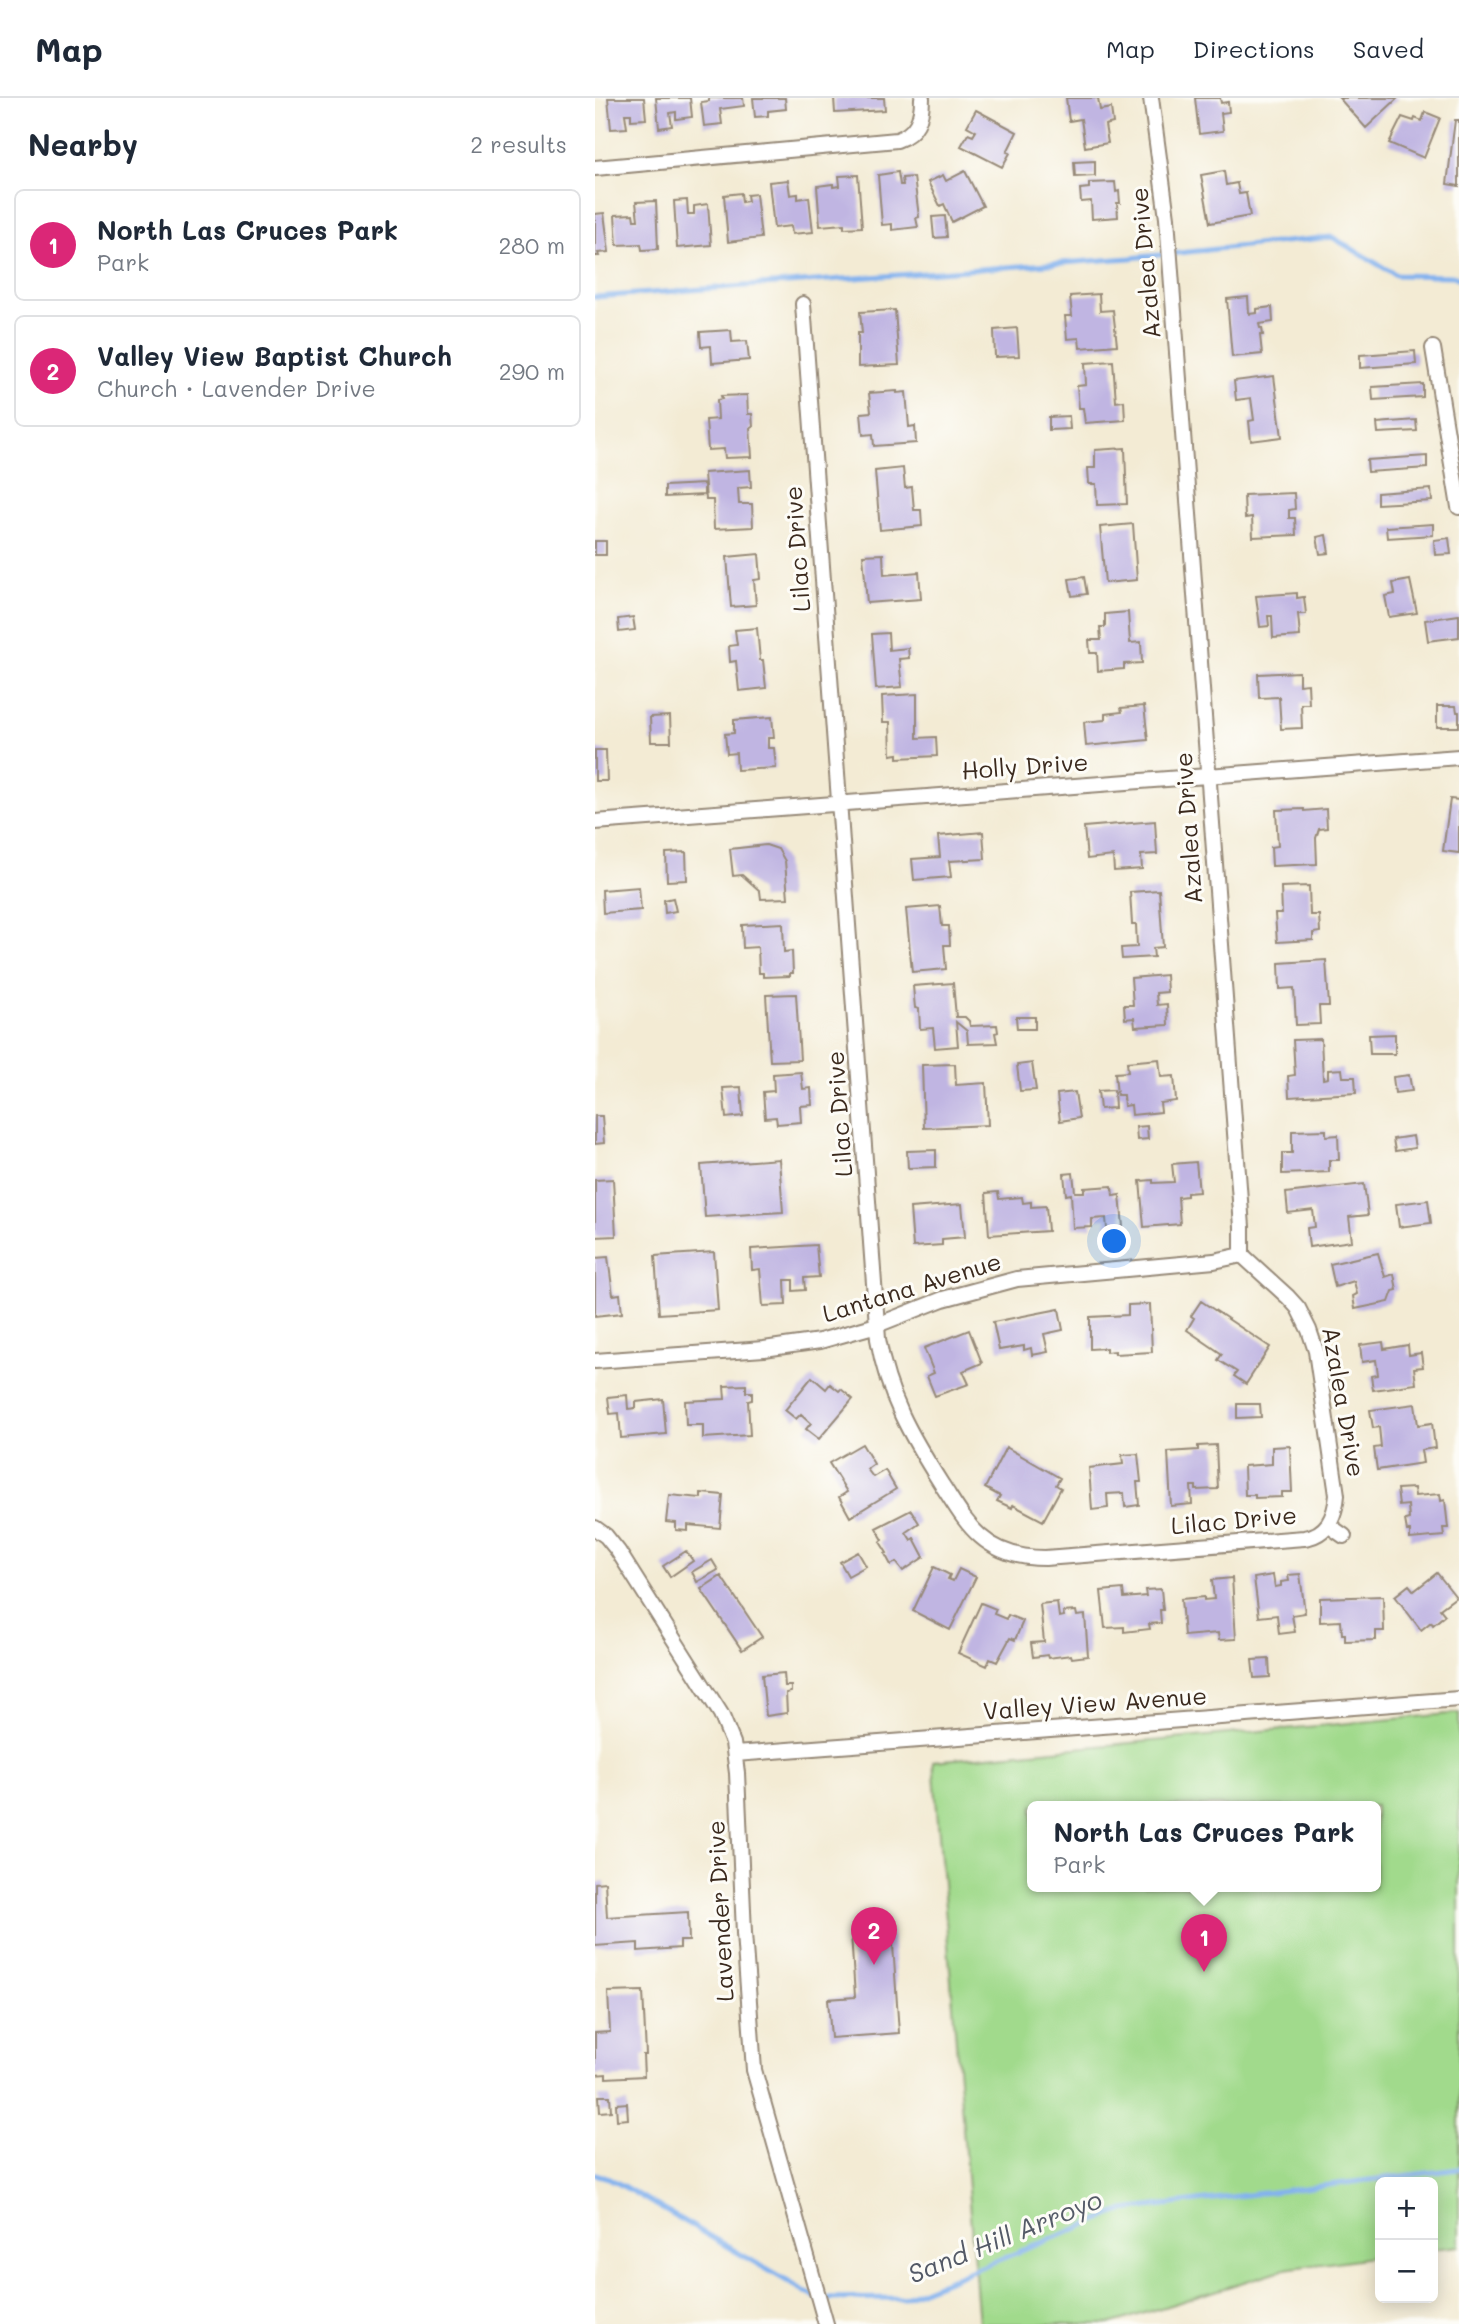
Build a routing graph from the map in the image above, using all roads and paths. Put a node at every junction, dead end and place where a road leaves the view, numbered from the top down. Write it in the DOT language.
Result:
graph roads {
  1 [pos="922,98"];
  2 [pos="1151,98"];
  3 [pos="595,168"];
  4 [pos="803,304"];
  5 [pos="1433,348"];
  6 [pos="1453,432"];
  7 [pos="1459,507"];
  8 [pos="1459,757"];
  9 [pos="1207,776"];
  10 [pos="839,804"];
  11 [pos="595,822"];
  12 [pos="1242,1255"];
  13 [pos="877,1325"];
  14 [pos="595,1361"];
  15 [pos="1328,1525"];
  16 [pos="595,1528"];
  17 [pos="1344,1536"];
  18 [pos="1459,1699"];
  19 [pos="735,1754"];
  20 [pos="826,2324"];
  1 -- 3 [label="street"];
  2 -- 9 [label="street, Azalea Drive"];
  4 -- 10 [label="street, Lilac Drive"];
  5 -- 6 [label="street"];
  6 -- 7 [label="street"];
  8 -- 9 [label="street, Holly Drive"];
  9 -- 10 [label="street, Holly Drive"];
  9 -- 12 [label="street, Azalea Drive"];
  10 -- 11 [label="street, Holly Drive"];
  10 -- 13 [label="street, Lilac Drive"];
  12 -- 13 [label="street, Lantana Avenue"];
  12 -- 15 [label="street, Azalea Drive"];
  13 -- 14 [label="street, Lantana Avenue"];
  13 -- 15 [label="street, Lilac Drive"];
  15 -- 17 [label="street"];
  16 -- 19 [label="street, Lavender Drive"];
  18 -- 19 [label="street, Valley View Avenue"];
  19 -- 20 [label="street, Lavender Drive"];
}
